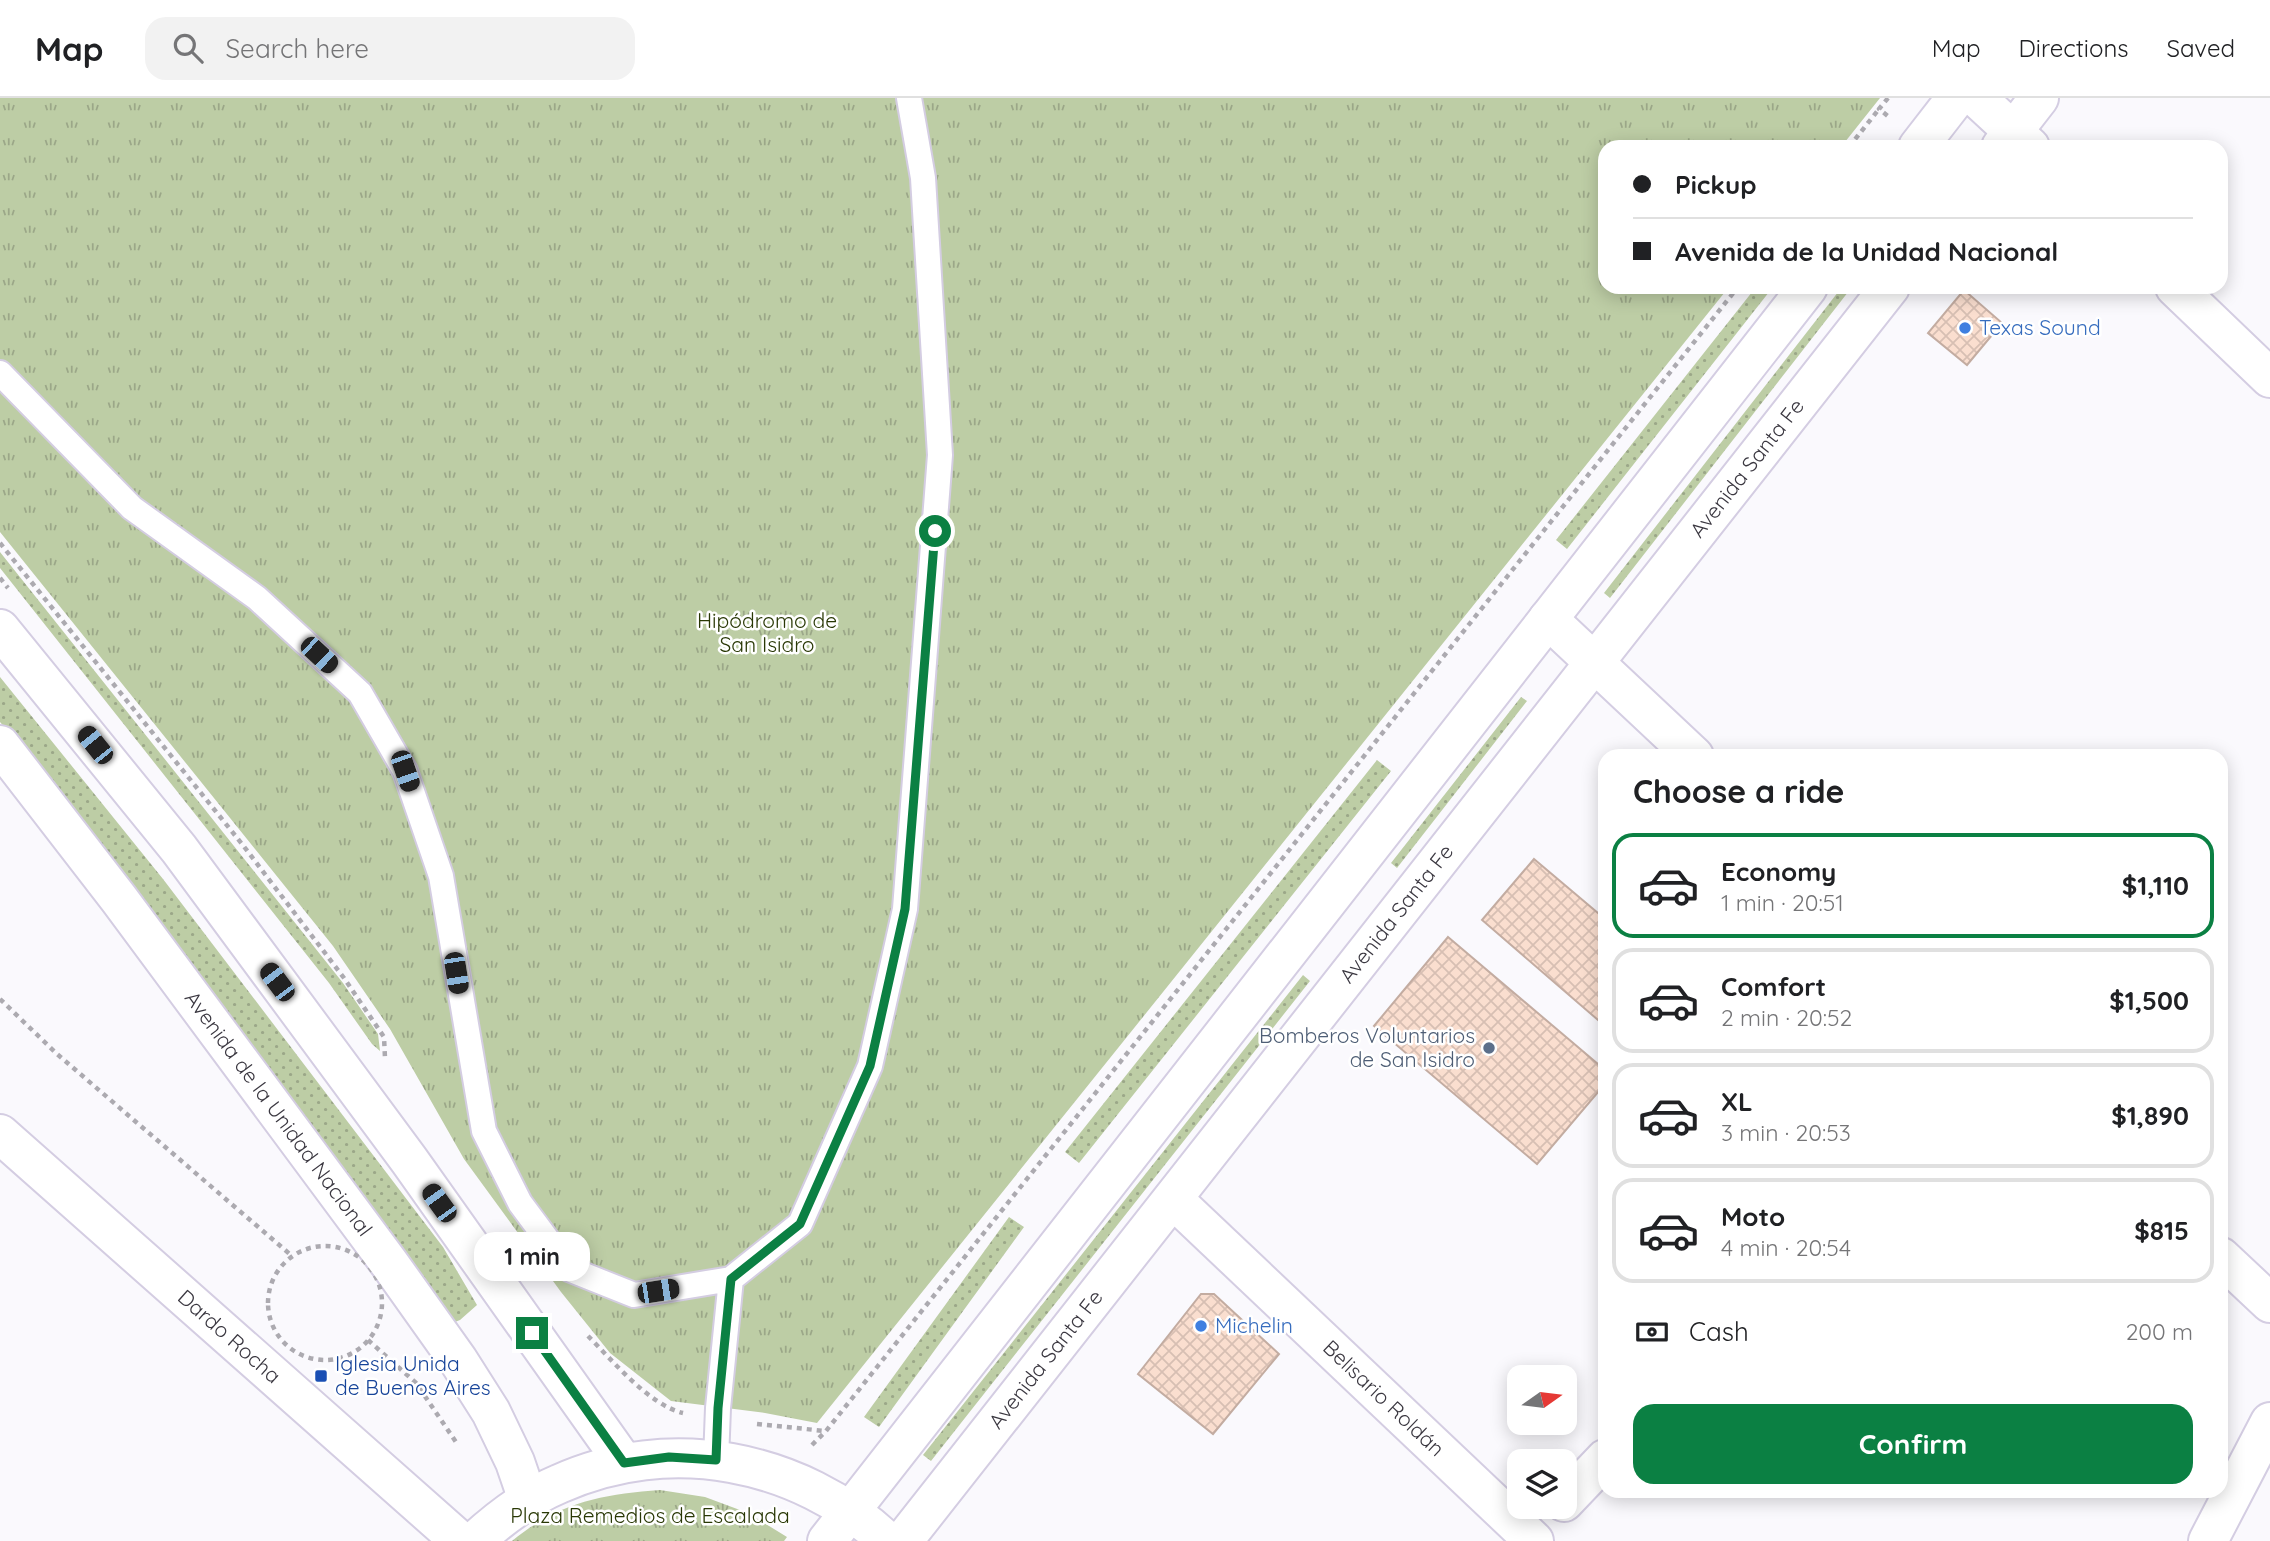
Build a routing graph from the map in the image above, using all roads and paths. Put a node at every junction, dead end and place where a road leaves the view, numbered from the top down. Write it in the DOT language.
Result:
graph roads {
  1 [pos="909,98"];
  2 [pos="1956,98"];
  3 [pos="1977,98"];
  4 [pos="2039,98"];
  5 [pos="1879,109"];
  6 [pos="1855,140"];
  7 [pos="1923,140"];
  8 [pos="2013,140"];
  9 [pos="2016,140"];
  10 [pos="1732,294"];
  11 [pos="1803,294"];
  12 [pos="1885,294"];
  13 [pos="2182,294"];
  14 [pos="0,373"];
  15 [pos="2270,378"];
  16 [pos="0,543"];
  17 [pos="1548,619"];
  18 [pos="0,629"];
  19 [pos="1595,662"];
  20 [pos="0,745"];
  21 [pos="1687,749"];
  22 [pos="1326,904"];
  23 [pos="1374,943"];
  24 [pos="0,999"];
  25 [pos="386,1059"];
  26 [pos="0,1134"];
  27 [pos="1173,1199"];
  28 [pos="292,1256"];
  29 [pos="2228,1264"];
  30 [pos="731,1279"];
  31 [pos="2270,1303"];
  32 [pos="581,1330"];
  33 [pos="368,1340"];
  34 [pos="693,1416"];
  35 [pos="2270,1422"];
  36 [pos="461,1449"];
  37 [pos="716,1460"];
  38 [pos="624,1463"];
  39 [pos="1598,1466"];
  40 [pos="783,1475"];
  41 [pos="1577,1488"];
  42 [pos="528,1500"];
  43 [pos="852,1511"];
  44 [pos="1550,1519"];
  45 [pos="1532,1540"];
  46 [pos="460,1541"];
  47 [pos="475,1541"];
  48 [pos="827,1541"];
  49 [pos="887,1541"];
  50 [pos="903,1541"];
  51 [pos="2208,1541"];
  1 -- 30 [label="lane"];
  2 -- 7 [label="main road"];
  3 -- 8 [label="main road"];
  4 -- 9 [label="main road"];
  5 -- 6 [label="path"];
  10 -- 40 [label="path"];
  11 -- 17 [label="main road"];
  12 -- 19 [label="main road, Avenida Santa Fe"];
  13 -- 15 [label="main road"];
  14 -- 30 [label="lane"];
  16 -- 25 [label="path"];
  17 -- 19 [label="main road"];
  17 -- 22 [label="main road"];
  18 -- 38 [label="main road"];
  19 -- 21 [label="main road"];
  19 -- 23 [label="main road, Avenida Santa Fe"];
  20 -- 42 [label="main road, Avenida de la Unidad Nacional"];
  22 -- 23 [label="main road"];
  22 -- 43 [label="main road"];
  23 -- 27 [label="main road, Avenida Santa Fe"];
  24 -- 28 [label="path"];
  26 -- 46 [label="main road, Dardo Rocha"];
  27 -- 45 [label="main road, Belisario Roldán"];
  27 -- 50 [label="main road, Avenida Santa Fe"];
  28 -- 33 [label="path"];
  28 -- 33 [label="path"];
  29 -- 31 [label="main road"];
  30 -- 37 [label="lane"];
  32 -- 34 [label="path"];
  33 -- 36 [label="path"];
  35 -- 51 [label="main road"];
  37 -- 38 [label="main road"];
  37 -- 40 [label="main road"];
  38 -- 42 [label="main road"];
  39 -- 41 [label="main road"];
  40 -- 43 [label="main road"];
  42 -- 47 [label="main road"];
  43 -- 48 [label="main road"];
  43 -- 49 [label="main road"];
  44 -- 45 [label="main road"];
}
